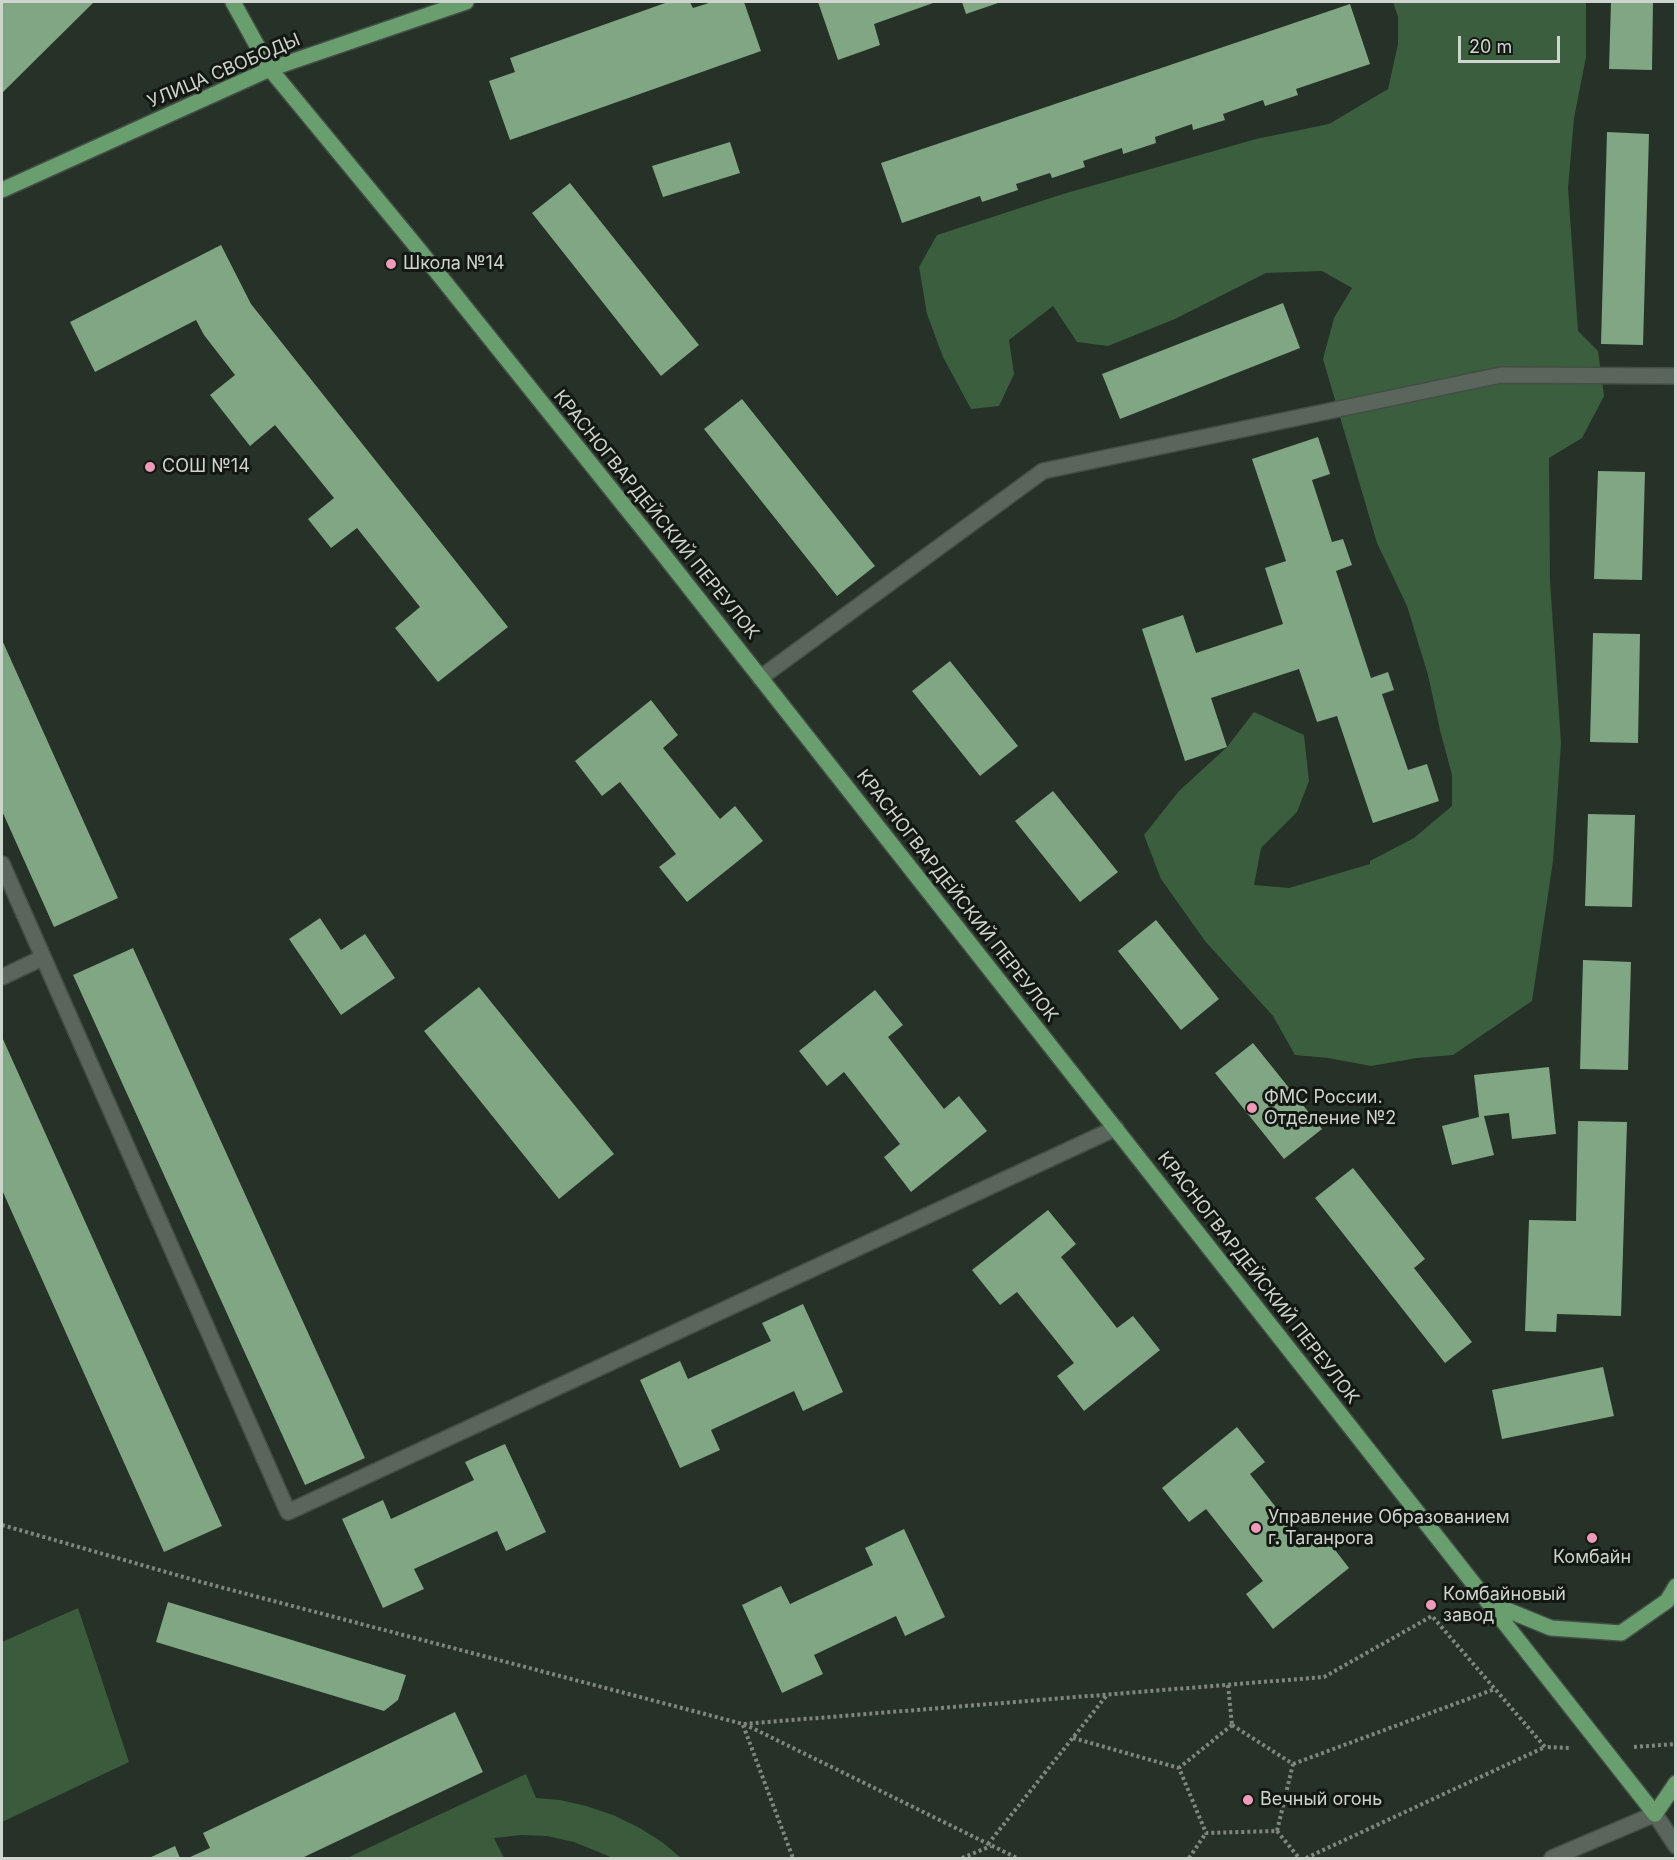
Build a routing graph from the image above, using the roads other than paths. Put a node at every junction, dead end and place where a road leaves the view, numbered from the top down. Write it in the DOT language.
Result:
graph roads {
  1 [pos="233,2"];
  2 [pos="466,2"];
  3 [pos="270,69"];
  4 [pos="2,190"];
  5 [pos="1676,376"];
  6 [pos="760,678"];
  7 [pos="2,864"];
  8 [pos="42,958"];
  9 [pos="2,977"];
  10 [pos="1116,1128"];
  11 [pos="1676,1586"];
  12 [pos="1487,1602"];
  13 [pos="1676,1783"];
  14 [pos="1655,1814"];
  15 [pos="1676,1846"];
  16 [pos="1552,1858"];
  1 -- 3 [label="main road, КРАСНОГВАРДЕЙСКИЙ ПЕРЕУЛОК"];
  2 -- 3 [label="main road, УЛИЦА СВОБОДЫ"];
  3 -- 4 [label="main road, УЛИЦА СВОБОДЫ"];
  3 -- 6 [label="main road, КРАСНОГВАРДЕЙСКИЙ ПЕРЕУЛОК"];
  5 -- 6 [label="street"];
  6 -- 10 [label="main road, КРАСНОГВАРДЕЙСКИЙ ПЕРЕУЛОК"];
  7 -- 8 [label="street"];
  8 -- 9 [label="street"];
  8 -- 10 [label="street"];
  10 -- 12 [label="main road, КРАСНОГВАРДЕЙСКИЙ ПЕРЕУЛОК"];
  11 -- 12 [label="main road"];
  12 -- 14 [label="main road, КРАСНОГВАРДЕЙСКИЙ ПЕРЕУЛОК"];
  13 -- 14 [label="main road"];
  14 -- 15 [label="street"];
  14 -- 16 [label="street"];
}
